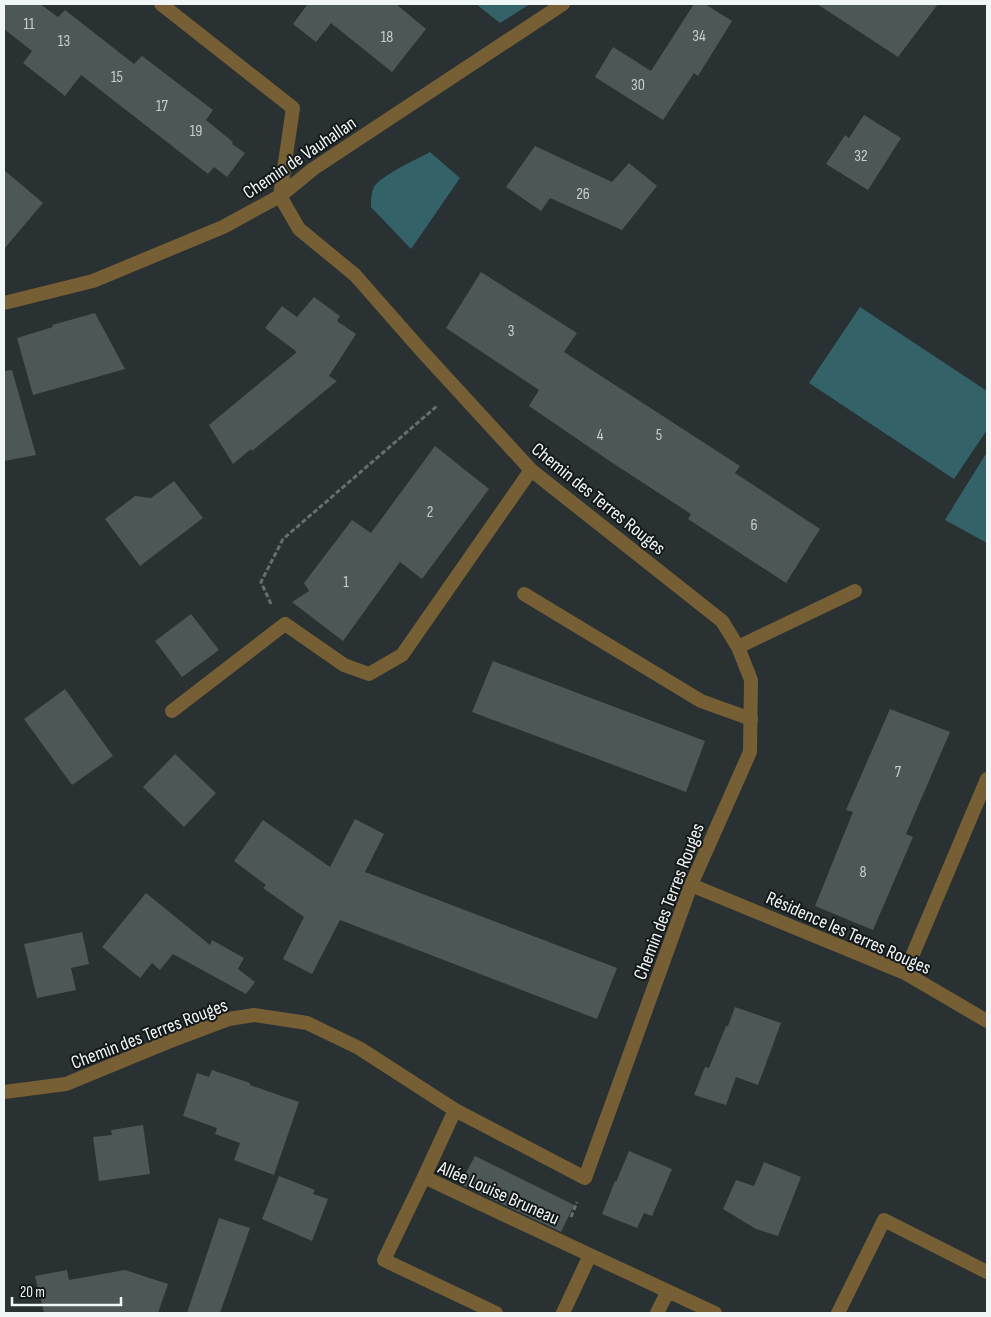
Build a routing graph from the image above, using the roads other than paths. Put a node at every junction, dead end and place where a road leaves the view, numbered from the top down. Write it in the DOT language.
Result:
graph roads {
  1 [pos="161,4"];
  2 [pos="563,4"];
  3 [pos="280,196"];
  4 [pos="4,303"];
  5 [pos="531,470"];
  6 [pos="855,591"];
  7 [pos="524,594"];
  8 [pos="738,647"];
  9 [pos="172,711"];
  10 [pos="751,719"];
  11 [pos="987,779"];
  12 [pos="691,885"];
  13 [pos="905,973"];
  14 [pos="987,1022"];
  15 [pos="4,1092"];
  16 [pos="455,1110"];
  17 [pos="424,1177"];
  18 [pos="590,1255"];
  19 [pos="987,1272"];
  20 [pos="668,1291"];
  21 [pos="496,1313"];
  22 [pos="563,1313"];
  23 [pos="657,1313"];
  24 [pos="715,1313"];
  25 [pos="838,1313"];
  1 -- 3 [label="street"];
  2 -- 3 [label="street, Chemin de Vauhallan"];
  3 -- 4 [label="street, Chemin de Vauhallan"];
  3 -- 5 [label="street, Chemin des Terres Rouges"];
  5 -- 8 [label="street, Chemin des Terres Rouges"];
  5 -- 9 [label="street"];
  6 -- 8 [label="street"];
  7 -- 10 [label="street"];
  8 -- 10 [label="street, Chemin des Terres Rouges"];
  10 -- 12 [label="street, Chemin des Terres Rouges"];
  11 -- 13 [label="street"];
  12 -- 13 [label="street, Résidence les Terres Rouges"];
  12 -- 16 [label="street, Chemin des Terres Rouges"];
  13 -- 14 [label="street, Résidence les Terres Rouges"];
  15 -- 16 [label="street, Chemin des Terres Rouges"];
  16 -- 17 [label="street"];
  17 -- 18 [label="street, Allée Louise Bruneau"];
  17 -- 21 [label="street, Allée Louise Bruneau"];
  18 -- 20 [label="street, Allée Louise Bruneau"];
  18 -- 22 [label="street"];
  19 -- 25 [label="street"];
  20 -- 23 [label="street"];
  20 -- 24 [label="street, Allée Louise Bruneau"];
}
